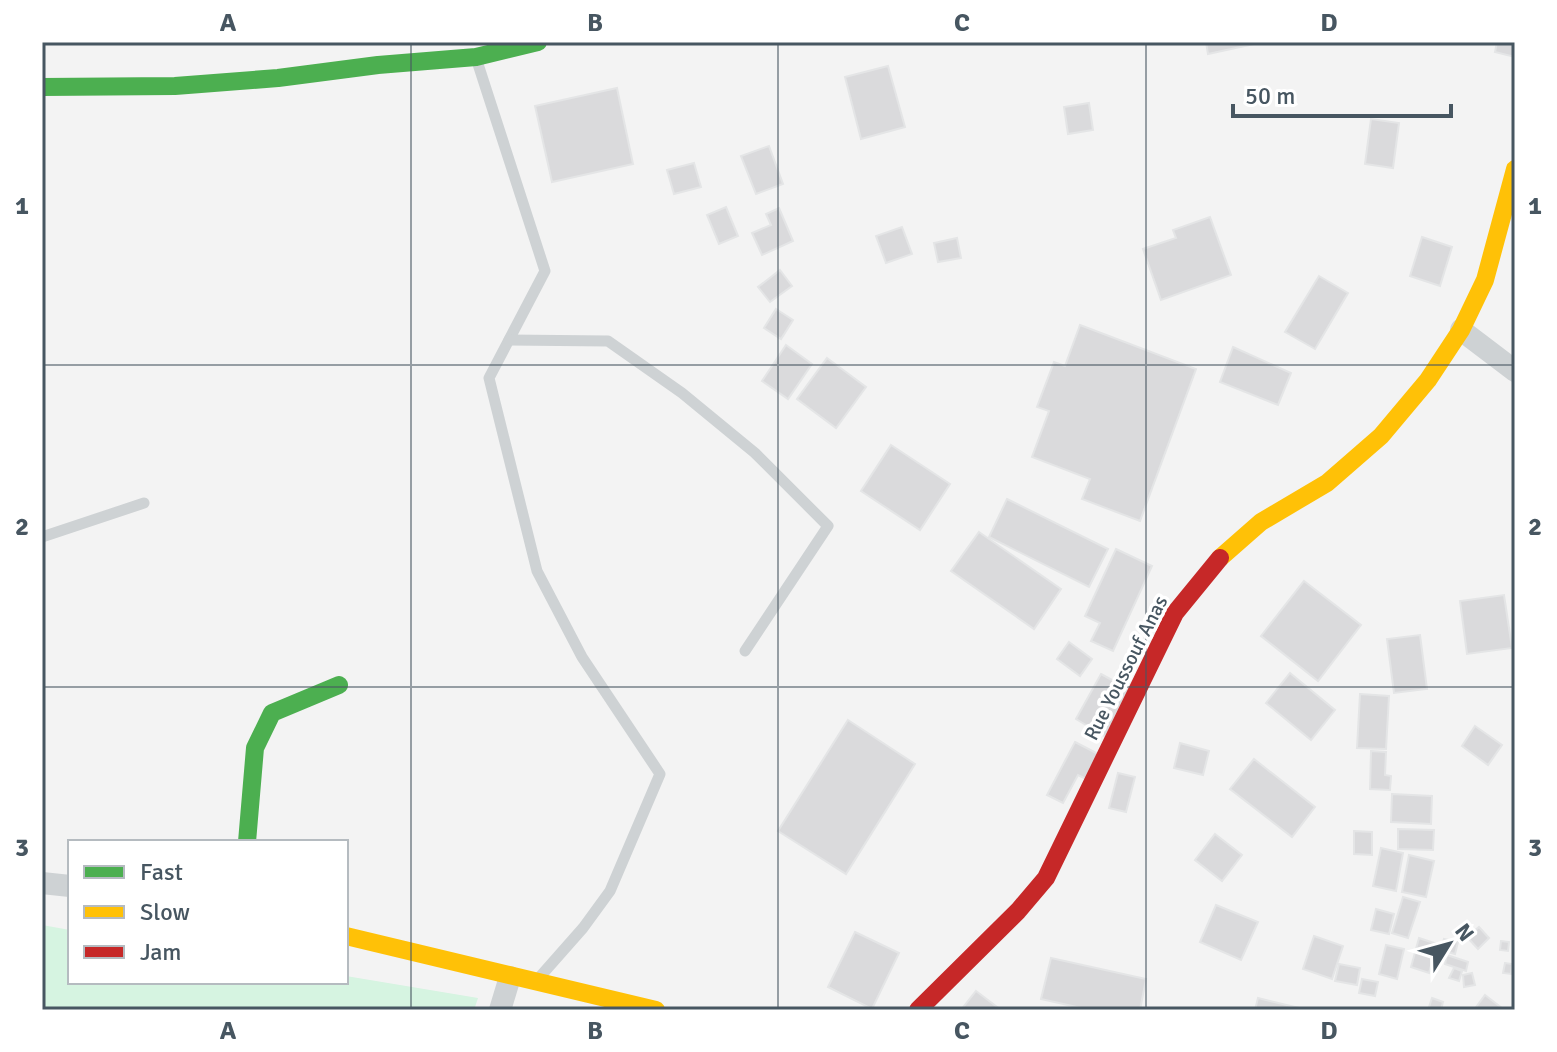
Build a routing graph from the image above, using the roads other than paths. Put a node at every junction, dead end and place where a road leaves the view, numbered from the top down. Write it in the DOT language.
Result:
graph roads {
  1 [pos="538,42"];
  2 [pos="476,57"];
  3 [pos="42,87"];
  4 [pos="1515,169"];
  5 [pos="1461,330"];
  6 [pos="509,340"];
  7 [pos="1515,371"];
  8 [pos="144,503"];
  9 [pos="42,537"];
  10 [pos="745,651"];
  11 [pos="339,685"];
  12 [pos="247,840"];
  13 [pos="42,883"];
  14 [pos="68,886"];
  15 [pos="348,936"];
  16 [pos="510,977"];
  17 [pos="534,983"];
  18 [pos="500,1010"];
  19 [pos="656,1010"];
  20 [pos="918,1010"];
  1 -- 2 [label="street"];
  2 -- 3 [label="street"];
  2 -- 6 [label="lane"];
  4 -- 5 [label="street, Rue Youssouf Anas"];
  5 -- 7 [label="street"];
  5 -- 20 [label="street, Rue Youssouf Anas"];
  6 -- 10 [label="lane"];
  6 -- 17 [label="lane"];
  8 -- 9 [label="lane"];
  11 -- 12 [label="street"];
  13 -- 14 [label="street"];
  15 -- 16 [label="street"];
  16 -- 17 [label="street"];
  16 -- 18 [label="street"];
  17 -- 19 [label="street"];
}
